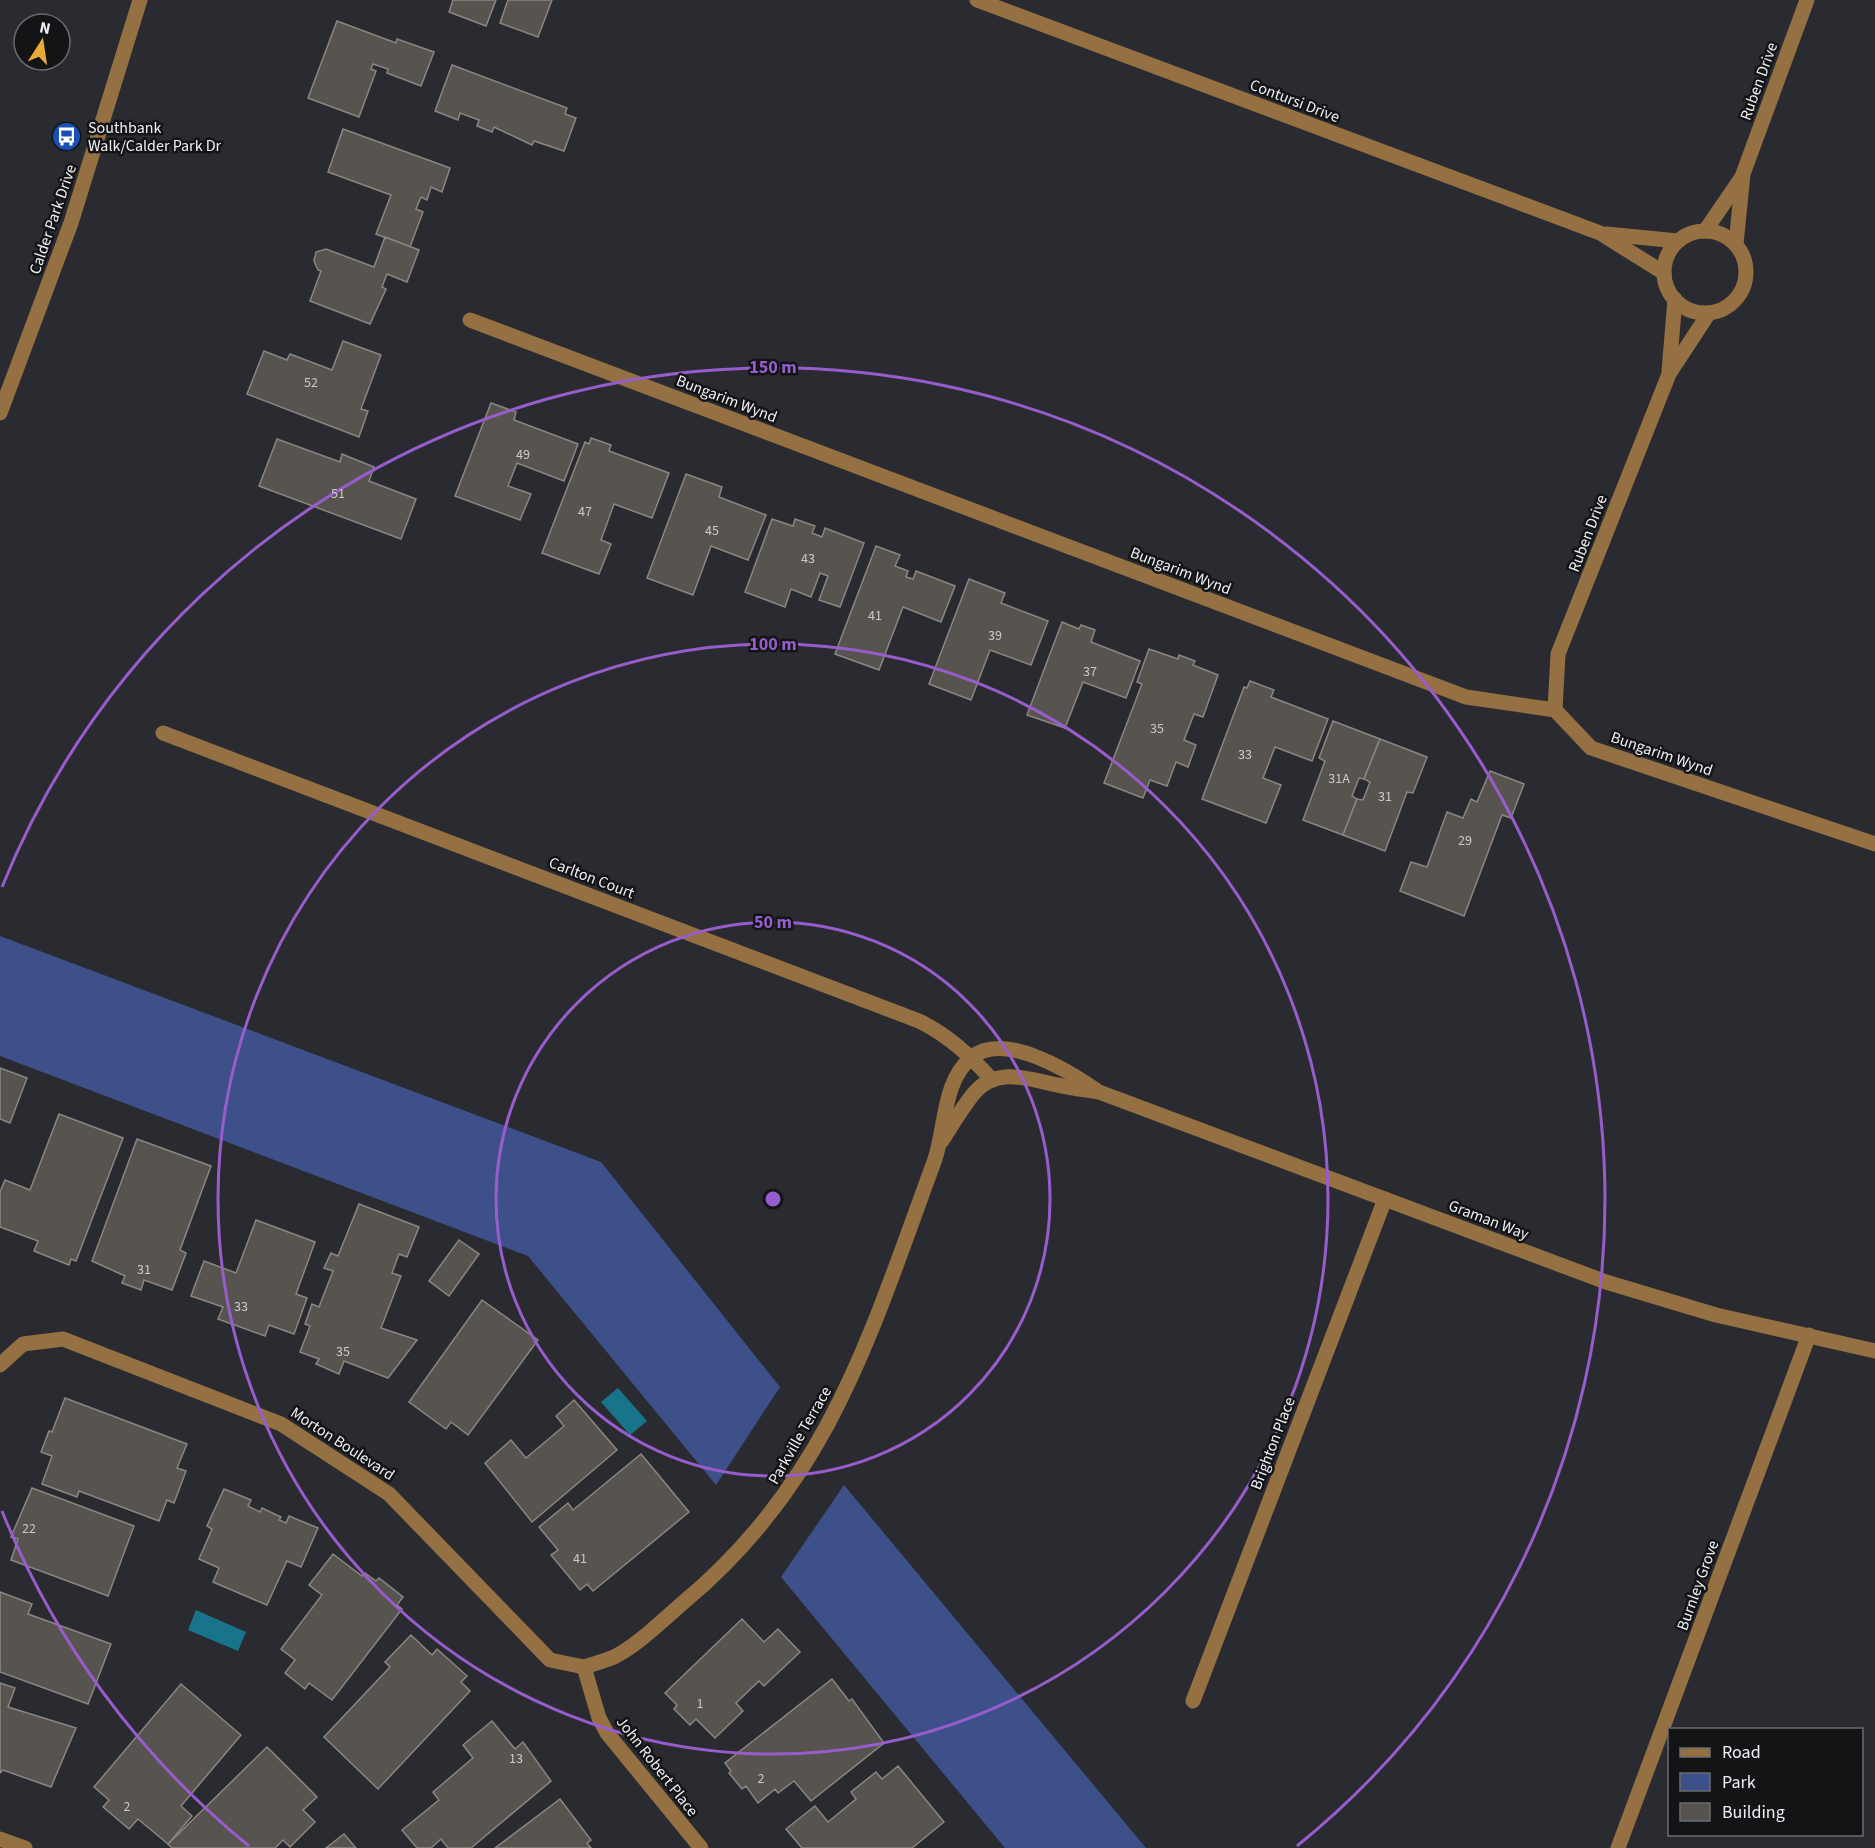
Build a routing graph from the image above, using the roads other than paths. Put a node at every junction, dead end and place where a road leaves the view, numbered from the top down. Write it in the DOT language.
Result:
graph roads {
  1 [pos="140,0"];
  2 [pos="977,0"];
  3 [pos="1807,0"];
  4 [pos="1743,174"];
  5 [pos="1705,231"];
  6 [pos="1600,233"];
  7 [pos="1678,241"];
  8 [pos="1736,244"];
  9 [pos="1664,273"];
  10 [pos="1675,299"];
  11 [pos="1709,313"];
  12 [pos="470,320"];
  13 [pos="1669,374"];
  14 [pos="0,413"];
  15 [pos="1555,710"];
  16 [pos="163,733"];
  17 [pos="1875,844"];
  18 [pos="972,1057"];
  19 [pos="992,1080"];
  20 [pos="1099,1092"];
  21 [pos="941,1142"];
  22 [pos="1385,1199"];
  23 [pos="1809,1335"];
  24 [pos="1875,1351"];
  25 [pos="0,1365"];
  26 [pos="584,1667"];
  27 [pos="1193,1701"];
  28 [pos="0,1839"];
  29 [pos="25,1848"];
  30 [pos="701,1848"];
  31 [pos="1618,1848"];
  1 -- 14 [label="street, Calder Park Drive"];
  2 -- 6 [label="street, Contursi Drive"];
  3 -- 4 [label="street, Ruben Drive"];
  4 -- 5 [label="street, Ruben Drive"];
  4 -- 8 [label="street, Ruben Drive"];
  5 -- 7 [label="street"];
  5 -- 8 [label="street"];
  6 -- 7 [label="street, Contursi Drive"];
  6 -- 9 [label="street, Contursi Drive"];
  7 -- 9 [label="street"];
  8 -- 11 [label="street"];
  9 -- 10 [label="street"];
  10 -- 11 [label="street"];
  10 -- 13 [label="street, Ruben Drive"];
  11 -- 13 [label="street, Ruben Drive"];
  12 -- 15 [label="street, Bungarim Wynd"];
  13 -- 15 [label="street, Ruben Drive"];
  15 -- 17 [label="street, Bungarim Wynd"];
  16 -- 18 [label="street, Carlton Court"];
  18 -- 19 [label="street, Carlton Court"];
  18 -- 20 [label="street, Graman Way"];
  18 -- 21 [label="street, Parkville Terrace"];
  19 -- 20 [label="street, Graman Way"];
  19 -- 21 [label="street, Parkville Terrace"];
  20 -- 22 [label="street, Graman Way"];
  21 -- 26 [label="street, Parkville Terrace"];
  22 -- 23 [label="street, Graman Way"];
  22 -- 27 [label="street, Brighton Place"];
  23 -- 24 [label="street, Graman Way"];
  23 -- 31 [label="street, Burnley Grove"];
  25 -- 26 [label="street, Morton Boulevard"];
  26 -- 30 [label="street, John Robert Place"];
  28 -- 29 [label="street"];
}
